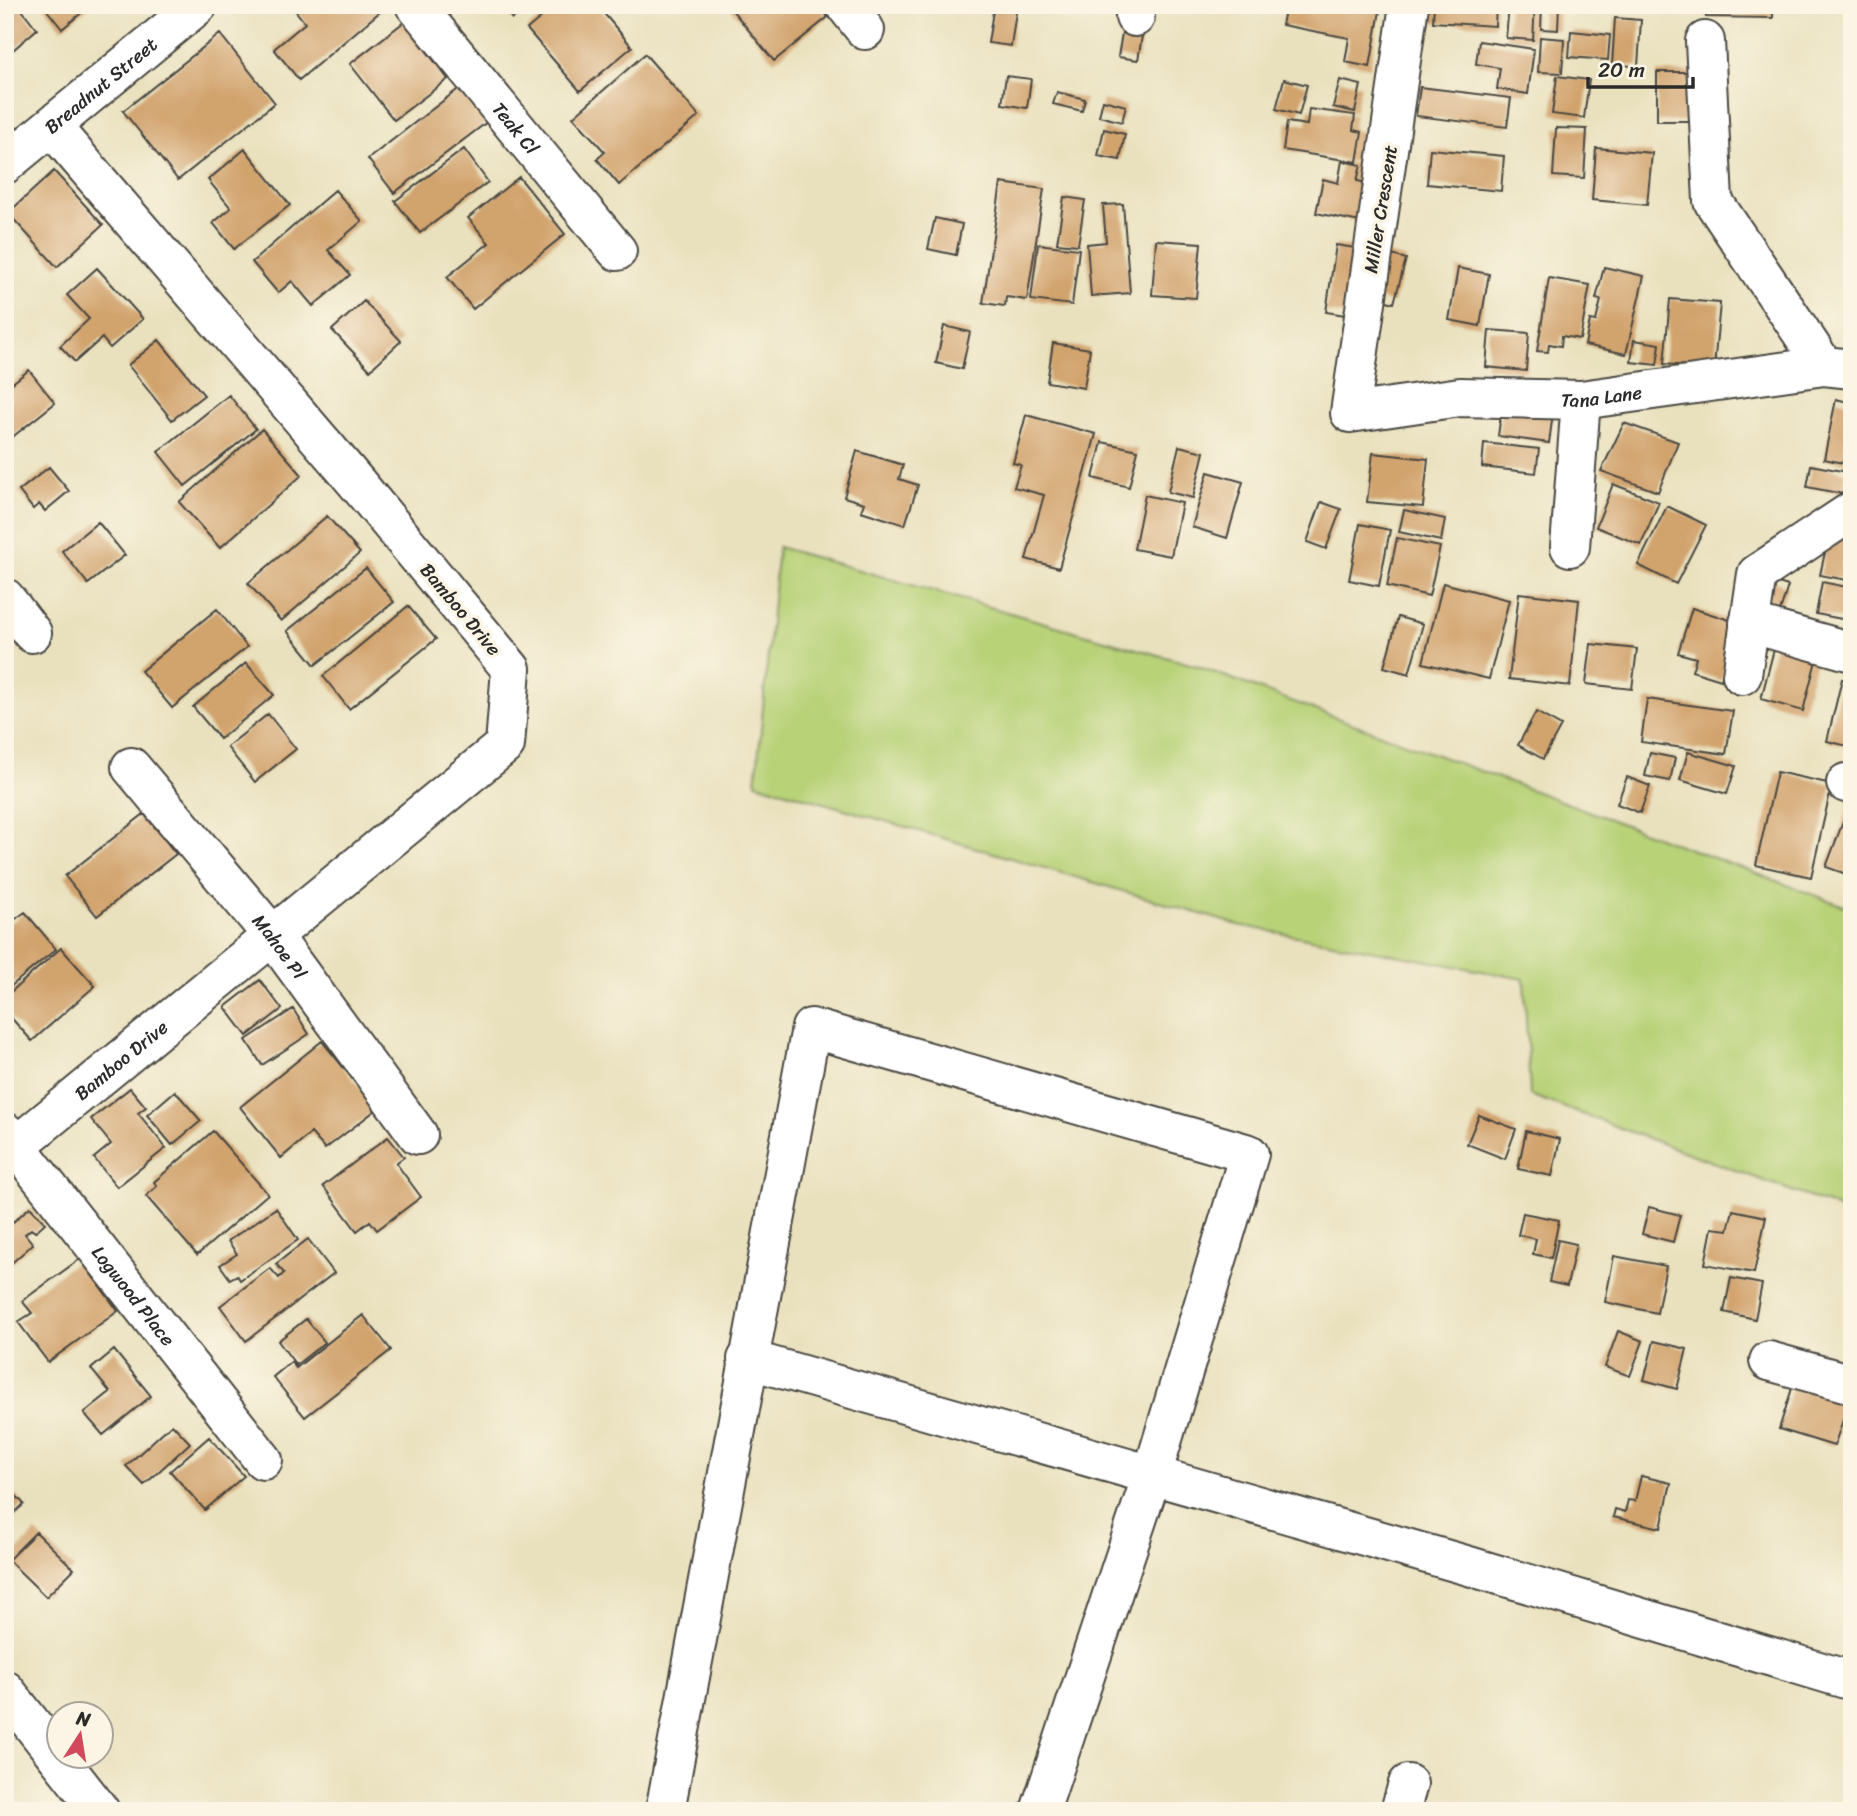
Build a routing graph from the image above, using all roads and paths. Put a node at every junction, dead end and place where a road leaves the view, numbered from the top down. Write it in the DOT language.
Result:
graph roads {
  1 [pos="198,5"];
  2 [pos="415,5"];
  3 [pos="1409,5"];
  4 [pos="1705,41"];
  5 [pos="52,127"];
  6 [pos="5,164"];
  7 [pos="617,251"];
  8 [pos="1838,367"];
  9 [pos="1581,400"];
  10 [pos="1350,413"];
  11 [pos="1852,511"];
  12 [pos="1570,547"];
  13 [pos="5,598"];
  14 [pos="1749,623"];
  15 [pos="32,633"];
  16 [pos="1852,652"];
  17 [pos="1742,675"];
  18 [pos="131,767"];
  19 [pos="272,935"];
  20 [pos="418,1135"];
  21 [pos="9,1144"];
  22 [pos="747,1359"];
  23 [pos="1769,1361"];
  24 [pos="1852,1384"];
  25 [pos="263,1460"];
  26 [pos="1152,1475"];
  27 [pos="1852,1681"];
  28 [pos="5,1690"];
  29 [pos="100,1811"];
  30 [pos="665,1811"];
  31 [pos="1040,1811"];
  1 -- 5 [label="street, Breadnut Street"];
  2 -- 7 [label="street, Teak Cl"];
  3 -- 10 [label="street, Miller Crescent"];
  4 -- 8 [label="street"];
  5 -- 6 [label="street, Breadnut Street"];
  5 -- 19 [label="street, Bamboo Drive"];
  8 -- 9 [label="street, Tana Lane"];
  9 -- 10 [label="street, Tana Lane"];
  9 -- 12 [label="street"];
  11 -- 14 [label="street"];
  13 -- 15 [label="street"];
  14 -- 16 [label="street"];
  14 -- 17 [label="street"];
  18 -- 19 [label="street, Mahoe Pl"];
  19 -- 20 [label="street, Mahoe Pl"];
  19 -- 21 [label="street, Bamboo Drive"];
  21 -- 25 [label="street, Logwood Place"];
  22 -- 26 [label="street"];
  22 -- 26 [label="street"];
  22 -- 30 [label="street"];
  23 -- 24 [label="street"];
  26 -- 27 [label="street"];
  26 -- 31 [label="street"];
  28 -- 29 [label="street"];
}
